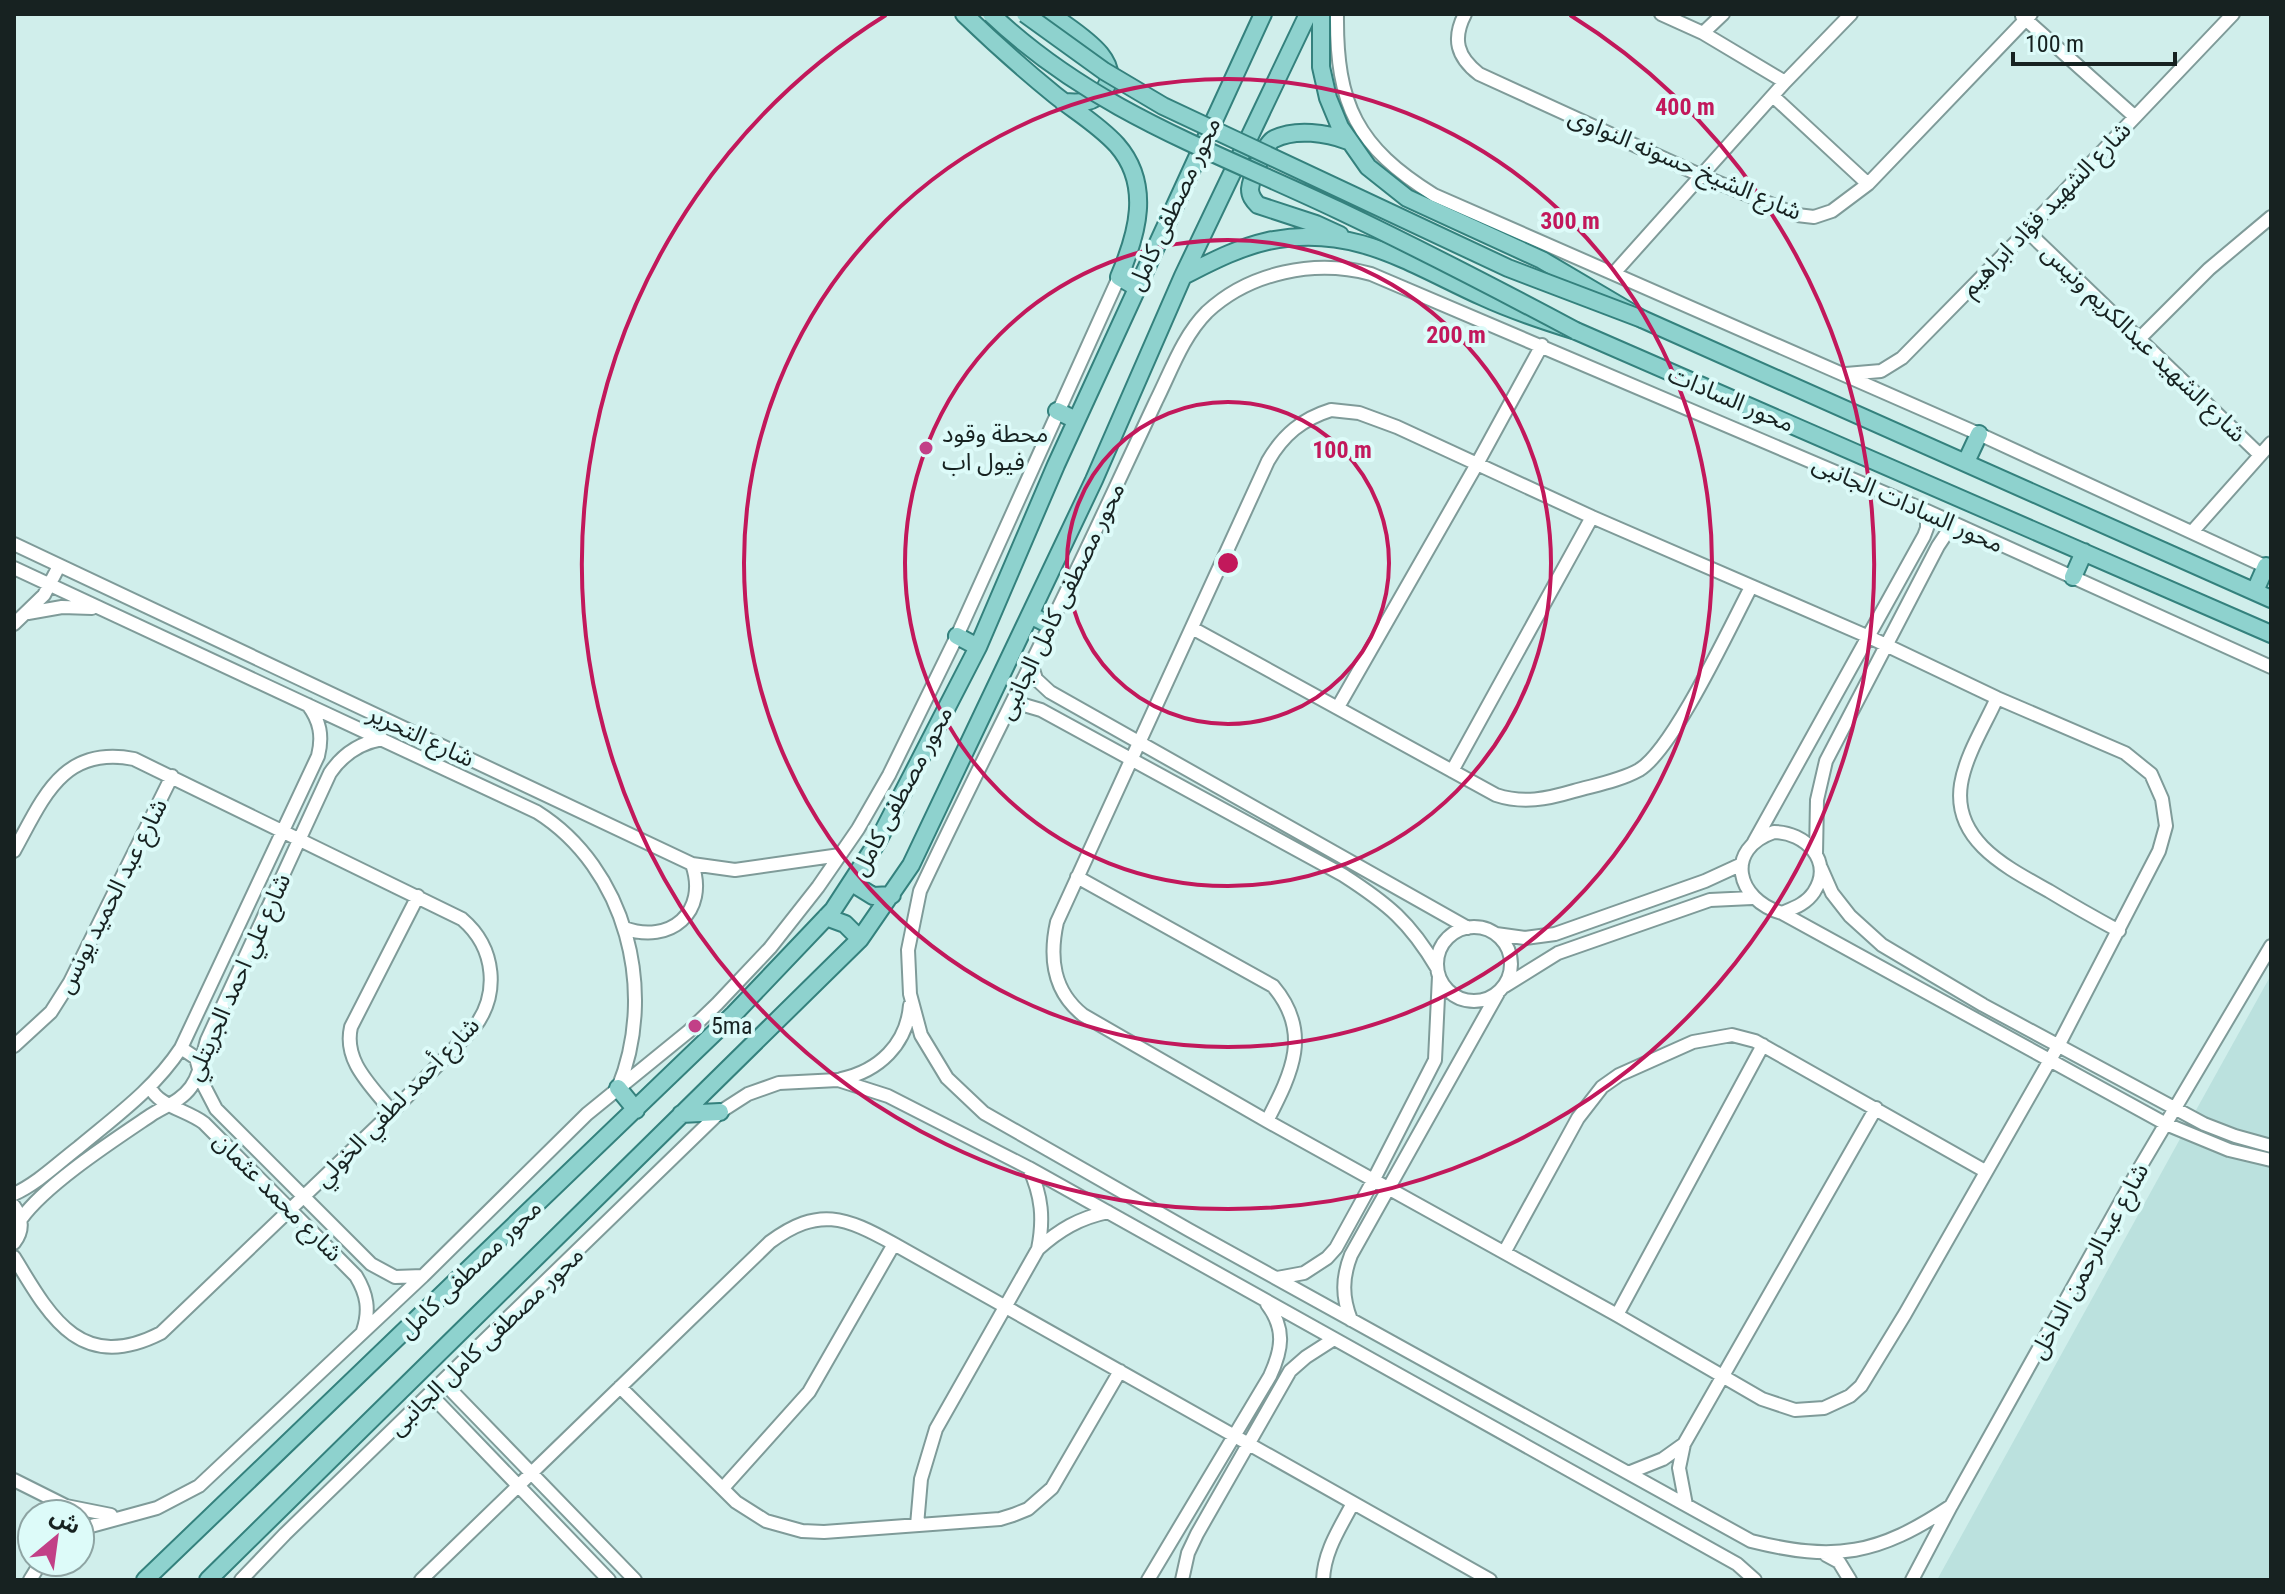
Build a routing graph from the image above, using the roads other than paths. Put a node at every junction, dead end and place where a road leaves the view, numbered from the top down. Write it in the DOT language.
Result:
graph roads {
  1 [pos="964,14"];
  2 [pos="991,14"];
  3 [pos="1025,14"];
  4 [pos="1051,14"];
  5 [pos="1263,14"];
  6 [pos="1308,14"];
  7 [pos="1321,14"];
  8 [pos="1337,14"];
  9 [pos="1465,14"];
  10 [pos="1661,14"];
  11 [pos="1723,14"];
  12 [pos="1851,14"];
  13 [pos="2233,14"];
  14 [pos="2025,16"];
  15 [pos="1703,33"];
  16 [pos="1785,82"];
  17 [pos="1773,96"];
  18 [pos="1063,102"];
  19 [pos="2134,116"];
  20 [pos="1348,141"];
  21 [pos="1702,176"];
  22 [pos="1868,184"];
  23 [pos="2271,217"];
  24 [pos="2027,231"];
  25 [pos="1346,239"];
  26 [pos="1615,272"];
  27 [pos="1183,276"];
  28 [pos="1119,277"];
  29 [pos="1136,287"];
  30 [pos="1642,319"];
  31 [pos="1194,328"];
  32 [pos="1576,331"];
  33 [pos="2140,338"];
  34 [pos="1542,345"];
  35 [pos="1843,375"];
  36 [pos="1057,411"];
  37 [pos="1076,420"];
  38 [pos="1979,434"];
  39 [pos="2271,443"];
  40 [pos="2260,455"];
  41 [pos="1966,462"];
  42 [pos="1477,464"];
  43 [pos="1927,511"];
  44 [pos="1592,517"];
  45 [pos="1960,526"];
  46 [pos="2192,532"];
  47 [pos="14,544"];
  48 [pos="2084,552"];
  49 [pos="59,566"];
  50 [pos="14,568"];
  51 [pos="2268,568"];
  52 [pos="2073,577"];
  53 [pos="50,585"];
  54 [pos="1751,587"];
  55 [pos="2255,591"];
  56 [pos="2271,599"];
  57 [pos="101,609"];
  58 [pos="28,613"];
  59 [pos="1030,615"];
  60 [pos="14,624"];
  61 [pos="1050,625"];
  62 [pos="1192,628"];
  63 [pos="2271,634"];
  64 [pos="957,636"];
  65 [pos="1869,637"];
  66 [pos="1886,645"];
  67 [pos="978,647"];
  68 [pos="1031,663"];
  69 [pos="2271,667"];
  70 [pos="1997,698"];
  71 [pos="308,705"];
  72 [pos="1010,707"];
  73 [pos="1338,707"];
  74 [pos="382,739"];
  75 [pos="1138,740"];
  76 [pos="1130,758"];
  77 [pos="1452,771"];
  78 [pos="172,776"];
  79 [pos="284,830"];
  80 [pos="300,838"];
  81 [pos="1754,842"];
  82 [pos="14,851"];
  83 [pos="1816,854"];
  84 [pos="840,855"];
  85 [pos="692,864"];
  86 [pos="1742,864"];
  87 [pos="1821,868"];
  88 [pos="1077,877"];
  89 [pos="852,883"];
  90 [pos="892,895"];
  91 [pos="418,896"];
  92 [pos="1752,898"];
  93 [pos="1782,913"];
  94 [pos="826,917"];
  95 [pos="624,928"];
  96 [pos="1468,928"];
  97 [pos="2119,931"];
  98 [pos="1496,934"];
  99 [pos="860,939"];
  100 [pos="2271,946"];
  101 [pos="1438,972"];
  102 [pos="1501,990"];
  103 [pos="910,994"];
  104 [pos="1763,1045"];
  105 [pos="14,1046"];
  106 [pos="2058,1046"];
  107 [pos="181,1048"];
  108 [pos="2049,1061"];
  109 [pos="200,1070"];
  110 [pos="838,1080"];
  111 [pos="150,1087"];
  112 [pos="618,1088"];
  113 [pos="169,1105"];
  114 [pos="2175,1107"];
  115 [pos="1876,1108"];
  116 [pos="636,1110"];
  117 [pos="392,1112"];
  118 [pos="720,1112"];
  119 [pos="681,1114"];
  120 [pos="1267,1121"];
  121 [pos="2166,1124"];
  122 [pos="2271,1146"];
  123 [pos="2271,1160"];
  124 [pos="1029,1168"];
  125 [pos="1985,1171"];
  126 [pos="1374,1179"];
  127 [pos="1389,1187"];
  128 [pos="14,1194"];
  129 [pos="304,1198"];
  130 [pos="14,1206"];
  131 [pos="291,1210"];
  132 [pos="1108,1212"];
  133 [pos="21,1219"];
  134 [pos="1189,1230"];
  135 [pos="14,1243"];
  136 [pos="894,1244"];
  137 [pos="1038,1249"];
  138 [pos="1178,1251"];
  139 [pos="1505,1251"];
  140 [pos="14,1257"];
  141 [pos="423,1276"];
  142 [pos="1277,1278"];
  143 [pos="1262,1298"];
  144 [pos="1005,1307"];
  145 [pos="1617,1315"];
  146 [pos="1351,1320"];
  147 [pos="362,1334"];
  148 [pos="1334,1339"];
  149 [pos="1120,1371"];
  150 [pos="1724,1376"];
  151 [pos="444,1383"];
  152 [pos="620,1387"];
  153 [pos="431,1395"];
  154 [pos="1234,1436"];
  155 [pos="1249,1444"];
  156 [pos="1684,1444"];
  157 [pos="531,1473"];
  158 [pos="1628,1473"];
  159 [pos="14,1480"];
  160 [pos="518,1486"];
  161 [pos="723,1488"];
  162 [pos="1353,1503"];
  163 [pos="1686,1505"];
  164 [pos="1951,1506"];
  165 [pos="126,1516"];
  166 [pos="96,1524"];
  167 [pos="917,1525"];
  168 [pos="1824,1554"];
  169 [pos="428,1578"];
  170 [pos="145,1580"];
  171 [pos="208,1580"];
  172 [pos="241,1580"];
  173 [pos="609,1580"];
  174 [pos="635,1580"];
  175 [pos="1148,1580"];
  176 [pos="1182,1580"];
  177 [pos="1323,1580"];
  178 [pos="1490,1580"];
  179 [pos="1755,1580"];
  180 [pos="1850,1580"];
  181 [pos="1912,1580"];
  1 -- 18 [label="main road"];
  2 -- 32 [label="main road, bridge"];
  3 -- 30 [label="main road, bridge"];
  4 -- 18 [label="main road"];
  5 -- 29 [label="main road, محور مصطفى كامل"];
  6 -- 27 [label="main road, محور مصطفى كامل"];
  7 -- 20 [label="main road, محور السادات"];
  8 -- 26 [label="street"];
  9 -- 21 [label="street, شارع الشيخ حسونه النواوى"];
  10 -- 15 [label="street"];
  11 -- 15 [label="street"];
  12 -- 16 [label="street"];
  13 -- 19 [label="street, شارع الشهيد فؤاد ابراهيم"];
  14 -- 19 [label="street"];
  14 -- 22 [label="street, شارع الشيخ حسونه النواوى"];
  15 -- 16 [label="street"];
  16 -- 17 [label="street"];
  17 -- 21 [label="street"];
  17 -- 22 [label="street"];
  18 -- 28 [label="main road"];
  19 -- 24 [label="street, شارع الشهيد فؤاد ابراهيم"];
  20 -- 25 [label="main road"];
  20 -- 30 [label="main road, محور السادات"];
  21 -- 22 [label="street, شارع الشيخ حسونه النواوى"];
  21 -- 26 [label="street"];
  23 -- 33 [label="street"];
  24 -- 33 [label="street, شارع الشهيد عبدالكريم ونيس"];
  24 -- 35 [label="street, شارع الشهيد فؤاد ابراهيم"];
  25 -- 27 [label="main road, محور السادات"];
  25 -- 32 [label="main road, محور السادات"];
  26 -- 35 [label="street"];
  27 -- 59 [label="main road, محور مصطفى كامل"];
  28 -- 29 [label="main road"];
  28 -- 36 [label="street"];
  29 -- 37 [label="main road, محور مصطفى كامل"];
  30 -- 41 [label="main road, محور السادات"];
  31 -- 34 [label="street, محور السادات الجانبى"];
  31 -- 61 [label="street, محور مصطفى كامل الجانبى"];
  32 -- 48 [label="main road, محور السادات"];
  33 -- 40 [label="street, شارع الشهيد عبدالكريم ونيس"];
  34 -- 42 [label="street"];
  34 -- 43 [label="street, محور السادات الجانبى"];
  35 -- 38 [label="street"];
  36 -- 37 [label="main road"];
  36 -- 64 [label="street"];
  37 -- 67 [label="main road, محور مصطفى كامل"];
  38 -- 41 [label="main road"];
  38 -- 46 [label="street"];
  39 -- 40 [label="street"];
  40 -- 46 [label="street"];
  41 -- 55 [label="main road, محور السادات"];
  42 -- 44 [label="street"];
  42 -- 62 [label="street"];
  42 -- 73 [label="street"];
  43 -- 45 [label="street, محور السادات الجانبى"];
  43 -- 65 [label="street"];
  44 -- 54 [label="street"];
  44 -- 77 [label="street"];
  45 -- 52 [label="street, محور السادات الجانبى"];
  45 -- 66 [label="street"];
  46 -- 51 [label="street"];
  47 -- 49 [label="street, شارع التحرير"];
  48 -- 52 [label="main road"];
  48 -- 63 [label="main road, محور السادات"];
  49 -- 53 [label="street"];
  49 -- 85 [label="street, شارع التحرير"];
  50 -- 53 [label="street, شارع التحرير"];
  51 -- 55 [label="main road"];
  52 -- 69 [label="street, محور السادات الجانبى"];
  53 -- 57 [label="street, شارع التحرير"];
  53 -- 58 [label="street"];
  54 -- 65 [label="street"];
  54 -- 77 [label="street"];
  55 -- 56 [label="main road, محور السادات"];
  57 -- 58 [label="street"];
  57 -- 71 [label="street, شارع التحرير"];
  58 -- 60 [label="street"];
  59 -- 61 [label="main road"];
  59 -- 90 [label="main road, محور مصطفى كامل"];
  61 -- 68 [label="street, محور مصطفى كامل الجانبى"];
  62 -- 73 [label="street"];
  62 -- 75 [label="street"];
  64 -- 67 [label="main road"];
  64 -- 84 [label="street"];
  65 -- 66 [label="street"];
  65 -- 81 [label="street"];
  66 -- 70 [label="street"];
  66 -- 83 [label="street"];
  67 -- 89 [label="main road, محور مصطفى كامل"];
  68 -- 72 [label="street, محور مصطفى كامل الجانبى"];
  68 -- 75 [label="street"];
  70 -- 97 [label="street"];
  70 -- 97 [label="street"];
  71 -- 74 [label="street, شارع التحرير"];
  71 -- 79 [label="street, شارع علي احمد الجريتلي"];
  72 -- 76 [label="street"];
  72 -- 103 [label="street, محور مصطفى كامل الجانبى"];
  73 -- 77 [label="street"];
  74 -- 80 [label="street, شارع علي احمد الجريتلي"];
  74 -- 95 [label="street, شارع التحرير"];
  75 -- 76 [label="street"];
  75 -- 96 [label="street"];
  76 -- 88 [label="street"];
  76 -- 101 [label="street"];
  78 -- 79 [label="street, شارع أحمد لطفي الخولي"];
  78 -- 82 [label="street, شارع أحمد لطفي الخولي"];
  78 -- 105 [label="street, شارع عبد الحميد يونس"];
  79 -- 80 [label="street, شارع أحمد لطفي الخولي"];
  79 -- 107 [label="street, شارع علي احمد الجريتلي"];
  80 -- 91 [label="street, شارع أحمد لطفي الخولي"];
  80 -- 109 [label="street, شارع علي احمد الجريتلي"];
  81 -- 83 [label="street"];
  81 -- 86 [label="street"];
  83 -- 87 [label="street"];
  84 -- 85 [label="street, شارع التحرير"];
  84 -- 112 [label="street"];
  85 -- 95 [label="street"];
  86 -- 92 [label="street"];
  86 -- 98 [label="street"];
  87 -- 93 [label="street"];
  87 -- 106 [label="street"];
  88 -- 120 [label="street"];
  88 -- 120 [label="street"];
  89 -- 90 [label="main road"];
  89 -- 94 [label="main road, محور مصطفى كامل"];
  90 -- 99 [label="main road, محور مصطفى كامل"];
  91 -- 117 [label="street"];
  91 -- 117 [label="street, شارع أحمد لطفي الخولي"];
  92 -- 93 [label="street"];
  92 -- 102 [label="street"];
  93 -- 108 [label="street"];
  94 -- 99 [label="main road"];
  94 -- 116 [label="main road, محور مصطفى كامل"];
  95 -- 112 [label="street, شارع التحرير"];
  96 -- 98 [label="street"];
  96 -- 101 [label="street"];
  97 -- 106 [label="street"];
  98 -- 102 [label="street"];
  99 -- 119 [label="main road, محور مصطفى كامل"];
  100 -- 114 [label="street, شارع عبدالرحمن الداخل"];
  101 -- 102 [label="street"];
  101 -- 126 [label="street"];
  102 -- 127 [label="street"];
  103 -- 110 [label="street"];
  103 -- 134 [label="street"];
  104 -- 115 [label="street"];
  104 -- 139 [label="street"];
  104 -- 145 [label="street"];
  106 -- 108 [label="street"];
  106 -- 114 [label="street"];
  107 -- 109 [label="street, شارع محمد عثمان"];
  107 -- 111 [label="street, شارع علي احمد الجريتلي"];
  108 -- 121 [label="street"];
  108 -- 125 [label="street"];
  109 -- 113 [label="street, شارع علي احمد الجريتلي"];
  109 -- 129 [label="street, شارع محمد عثمان"];
  110 -- 118 [label="street, محور مصطفى كامل الجانبى"];
  110 -- 124 [label="street"];
  111 -- 113 [label="street, شارع محمد عثمان"];
  111 -- 128 [label="street, شارع علي احمد الجريتلي"];
  112 -- 116 [label="main road"];
  112 -- 141 [label="street"];
  113 -- 131 [label="street, شارع محمد عثمان"];
  113 -- 133 [label="street, شارع علي احمد الجريتلي"];
  114 -- 121 [label="street, شارع عبدالرحمن الداخل"];
  114 -- 122 [label="street"];
  115 -- 125 [label="street"];
  115 -- 150 [label="street"];
  116 -- 170 [label="main road, محور مصطفى كامل"];
  117 -- 129 [label="street, شارع أحمد لطفي الخولي"];
  118 -- 119 [label="main road"];
  118 -- 151 [label="street, محور مصطفى كامل الجانبى"];
  119 -- 171 [label="main road, محور مصطفى كامل"];
  120 -- 126 [label="street"];
  121 -- 123 [label="street"];
  121 -- 164 [label="street, شارع عبدالرحمن الداخل"];
  124 -- 132 [label="street"];
  124 -- 137 [label="street"];
  125 -- 150 [label="street"];
  126 -- 127 [label="street"];
  126 -- 142 [label="street"];
  127 -- 139 [label="street"];
  127 -- 146 [label="street"];
  129 -- 131 [label="street, شارع أحمد لطفي الخولي"];
  129 -- 141 [label="street, شارع محمد عثمان"];
  130 -- 133 [label="street"];
  131 -- 140 [label="street, شارع أحمد لطفي الخولي"];
  131 -- 147 [label="street, شارع محمد عثمان"];
  132 -- 137 [label="street"];
  132 -- 138 [label="street"];
  133 -- 135 [label="street"];
  134 -- 138 [label="street"];
  134 -- 142 [label="street"];
  136 -- 144 [label="street"];
  136 -- 152 [label="street"];
  136 -- 161 [label="street"];
  137 -- 144 [label="street"];
  138 -- 143 [label="street"];
  139 -- 145 [label="street"];
  141 -- 147 [label="street"];
  142 -- 146 [label="street"];
  143 -- 148 [label="street"];
  143 -- 154 [label="street"];
  144 -- 149 [label="street"];
  144 -- 167 [label="street"];
  145 -- 150 [label="street"];
  146 -- 158 [label="street"];
  147 -- 165 [label="street"];
  148 -- 155 [label="street"];
  148 -- 179 [label="street"];
  149 -- 154 [label="street"];
  149 -- 167 [label="street"];
  150 -- 156 [label="street"];
  151 -- 153 [label="street, محور مصطفى كامل الجانبى"];
  151 -- 157 [label="street"];
  152 -- 157 [label="street"];
  152 -- 161 [label="street"];
  153 -- 160 [label="street"];
  153 -- 172 [label="street, محور مصطفى كامل الجانبى"];
  154 -- 155 [label="street"];
  154 -- 175 [label="street"];
  155 -- 162 [label="street"];
  155 -- 176 [label="street"];
  156 -- 158 [label="street"];
  156 -- 163 [label="street"];
  157 -- 160 [label="street"];
  157 -- 174 [label="street"];
  158 -- 163 [label="street"];
  159 -- 165 [label="street"];
  160 -- 169 [label="street"];
  160 -- 173 [label="street"];
  161 -- 167 [label="street"];
  162 -- 177 [label="street"];
  162 -- 178 [label="street"];
  163 -- 168 [label="street"];
  164 -- 168 [label="street"];
  164 -- 181 [label="street, شارع عبدالرحمن الداخل"];
  165 -- 166 [label="street"];
  168 -- 180 [label="street"];
}
